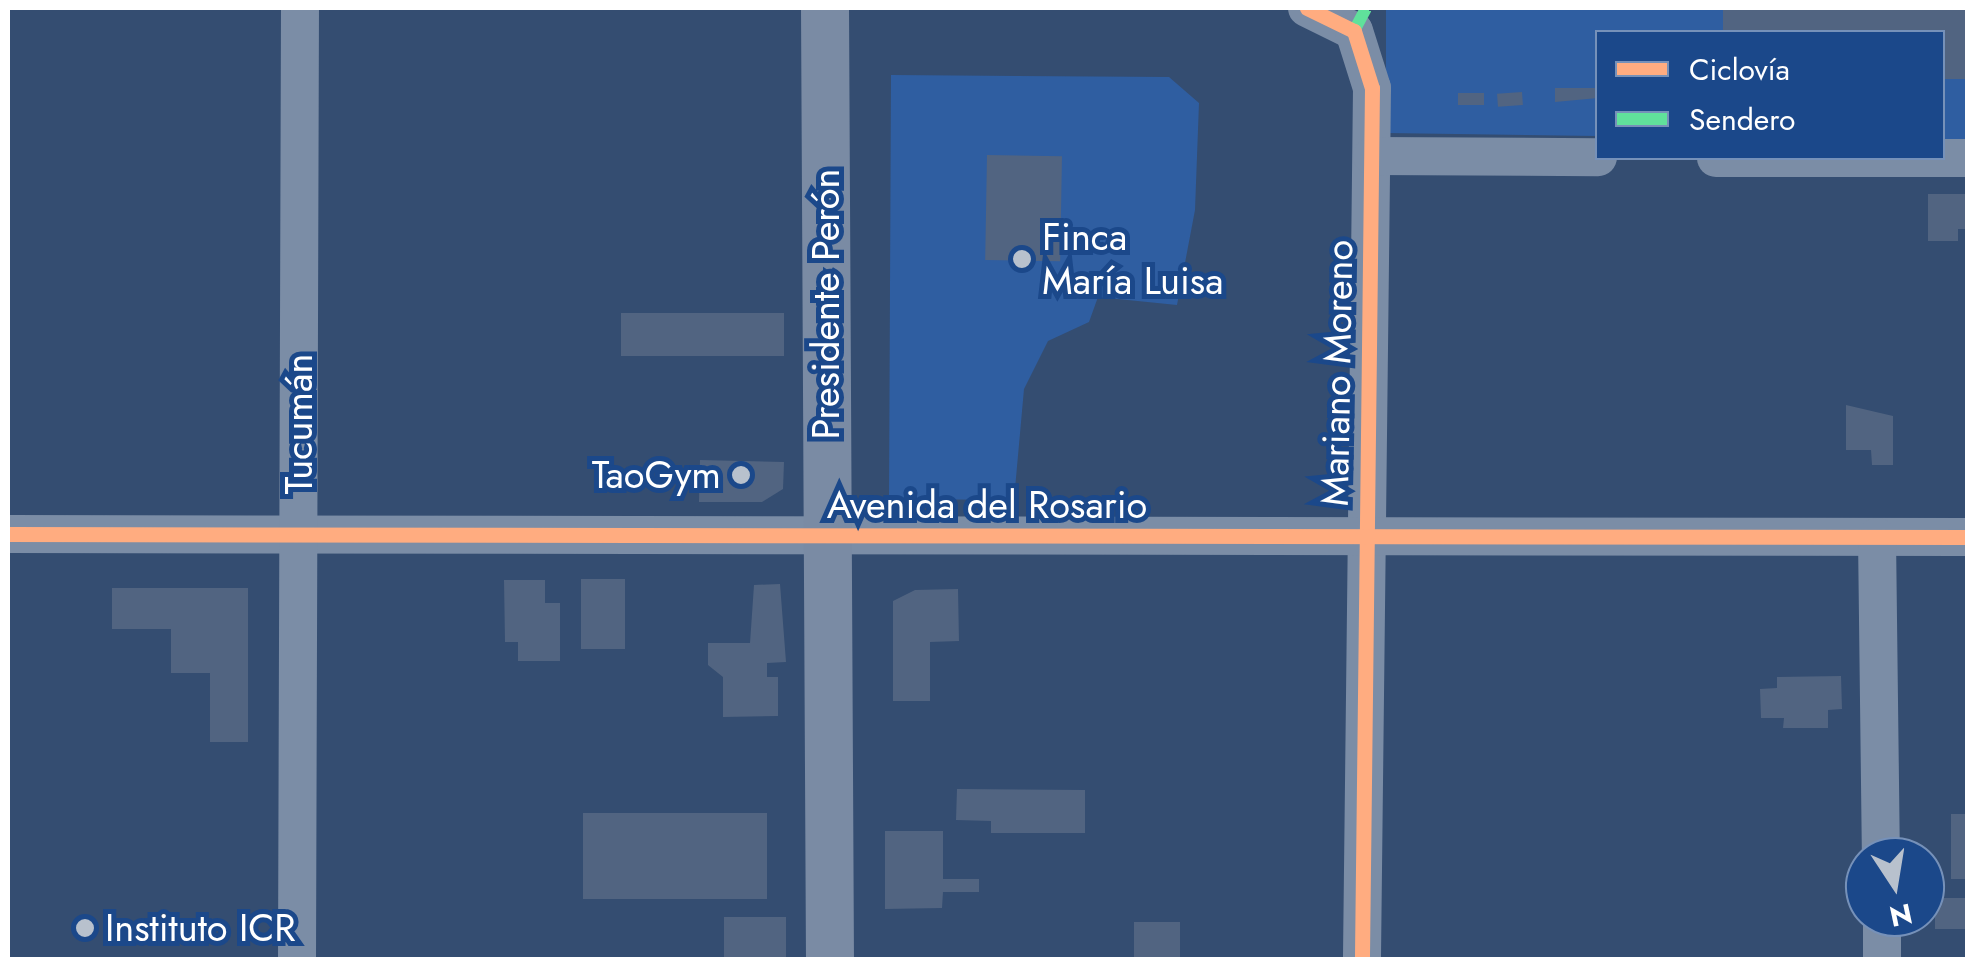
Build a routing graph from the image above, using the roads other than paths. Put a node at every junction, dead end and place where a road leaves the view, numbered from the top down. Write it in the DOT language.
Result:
graph roads {
  1 [pos="300,8"];
  2 [pos="824,8"];
  3 [pos="1307,8"];
  4 [pos="1372,156"];
  5 [pos="1595,157"];
  6 [pos="8,534"];
  7 [pos="298,536"];
  8 [pos="1876,537"];
  9 [pos="1968,537"];
  10 [pos="828,538"];
  11 [pos="1367,538"];
  12 [pos="1881,837"];
  13 [pos="297,960"];
  14 [pos="830,960"];
  15 [pos="1362,960"];
  1 -- 7 [label="street, Tucumán"];
  2 -- 10 [label="main road, Presidente Perón"];
  3 -- 4 [label="street, Mariano Moreno"];
  4 -- 5 [label="street"];
  4 -- 11 [label="street, Mariano Moreno"];
  6 -- 7 [label="street, Avenida del Rosario"];
  7 -- 10 [label="street, Avenida del Rosario"];
  7 -- 13 [label="street, Tucumán"];
  8 -- 9 [label="street, Avenida del Rosario"];
  8 -- 11 [label="street, Avenida del Rosario"];
  8 -- 12 [label="street"];
  10 -- 11 [label="street, Avenida del Rosario"];
  10 -- 14 [label="main road, Presidente Perón"];
  11 -- 15 [label="street, Mariano Moreno"];
}
